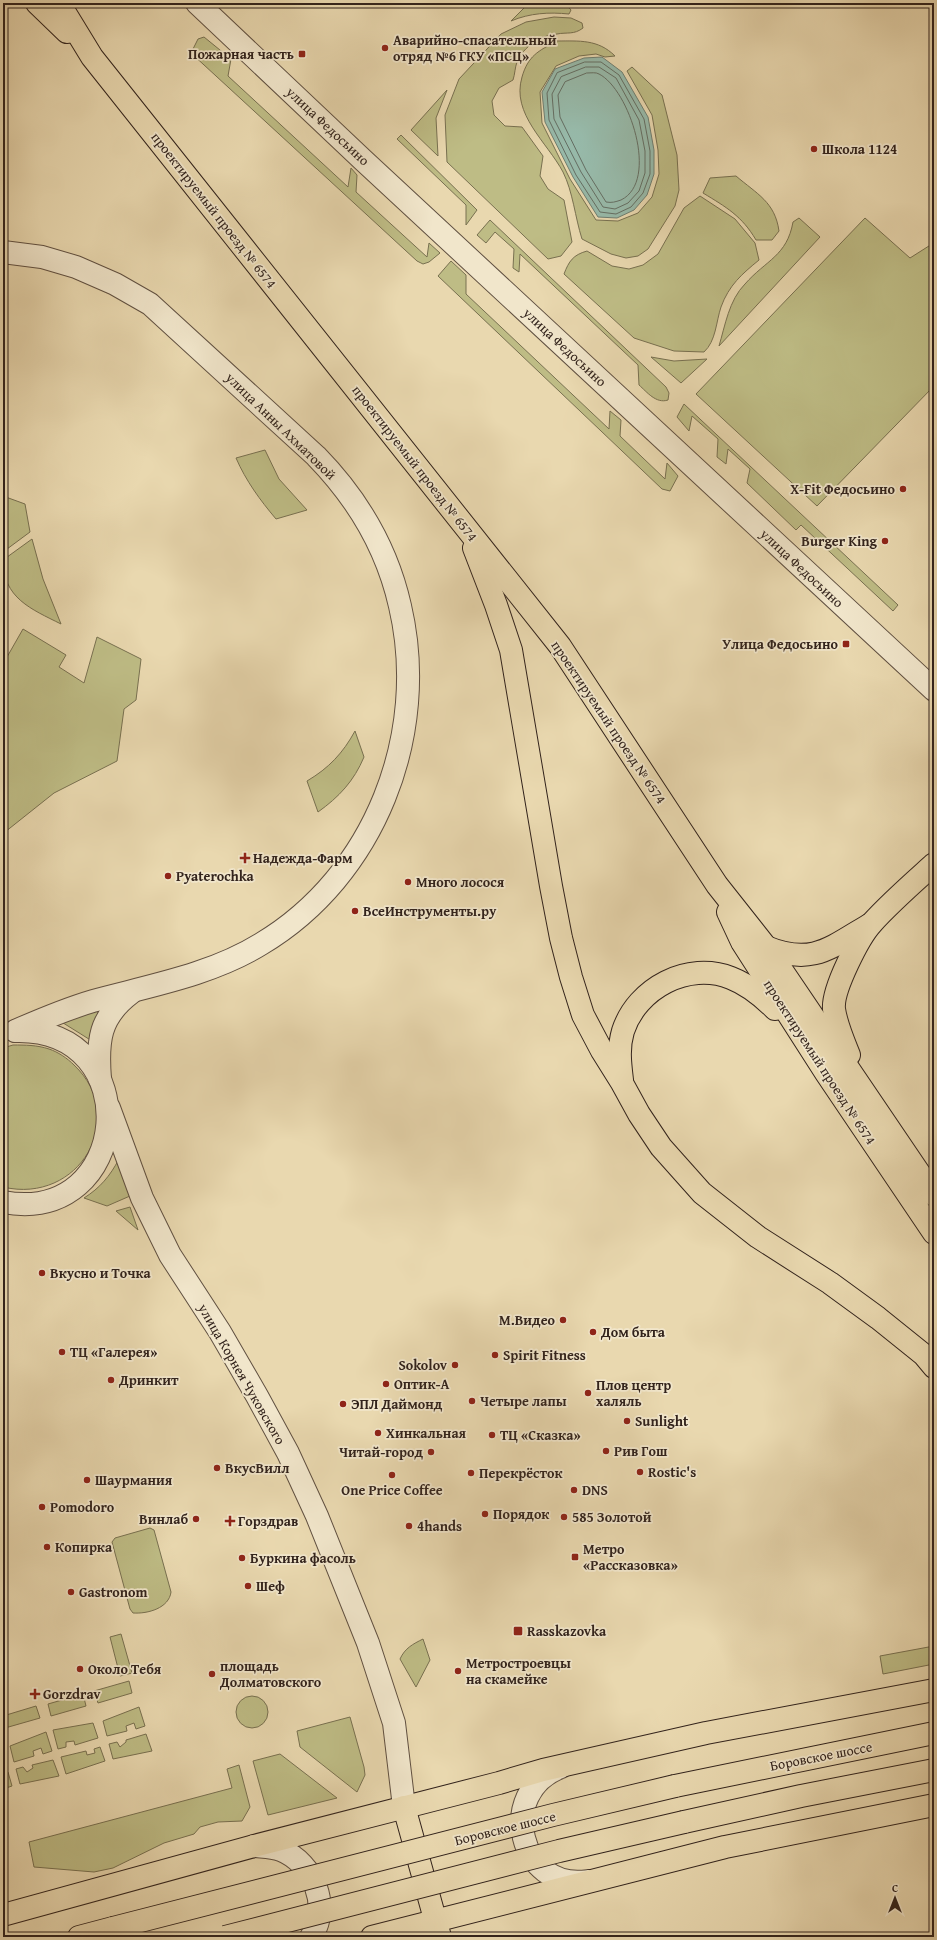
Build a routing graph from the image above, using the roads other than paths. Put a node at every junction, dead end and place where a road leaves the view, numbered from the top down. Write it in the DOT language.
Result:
graph roads {
  1 [pos="38,3"];
  2 [pos="59,3"];
  3 [pos="197,3"];
  4 [pos="92,57"];
  5 [pos="3,252"];
  6 [pos="465,526"];
  7 [pos="934,690"];
  8 [pos="934,864"];
  9 [pos="717,885"];
  10 [pos="870,924"];
  11 [pos="766,947"];
  12 [pos="135,990"];
  13 [pos="798,1031"];
  14 [pos="6,1033"];
  15 [pos="100,1079"];
  16 [pos="622,1083"];
  17 [pos="860,1086"];
  18 [pos="109,1108"];
  19 [pos="934,1195"];
  20 [pos="14,1203"];
  21 [pos="3,1218"];
  22 [pos="934,1233"];
  23 [pos="934,1367"];
  24 [pos="934,1690"];
  25 [pos="934,1733"];
  26 [pos="566,1765"];
  27 [pos="934,1770"];
  28 [pos="404,1807"];
  29 [pos="928,1807"];
  30 [pos="254,1846"];
  31 [pos="596,1880"];
  32 [pos="3,1915"];
  33 [pos="438,1929"];
  34 [pos="79,1937"];
  35 [pos="225,1937"];
  36 [pos="311,1937"];
  37 [pos="372,1937"];
  1 -- 4 [label="main road, проектируемый проезд № 6574"];
  2 -- 4 [label="main road, проектируемый проезд № 6574"];
  3 -- 7 [label="street, улица Федосьино"];
  4 -- 6 [label="main road, проектируемый проезд № 6574"];
  5 -- 12 [label="street, улица Анны Ахматовой"];
  6 -- 9 [label="main road, проектируемый проезд № 6574"];
  6 -- 16 [label="main road"];
  8 -- 10 [label="main road"];
  9 -- 11 [label="main road, проектируемый проезд № 6574"];
  9 -- 13 [label="main road, проектируемый проезд № 6574"];
  10 -- 11 [label="main road"];
  10 -- 17 [label="main road"];
  11 -- 17 [label="main road, проектируемый проезд № 6574"];
  12 -- 14 [label="street, улица Анны Ахматовой"];
  12 -- 15 [label="street, улица Анны Ахматовой"];
  13 -- 16 [label="main road"];
  13 -- 22 [label="main road, проектируемый проезд № 6574"];
  14 -- 15 [label="street, улица Корнея Чуковского"];
  15 -- 18 [label="street, улица Корнея Чуковского"];
  16 -- 23 [label="main road"];
  17 -- 19 [label="main road, проектируемый проезд № 6574"];
  18 -- 20 [label="street, улица Корнея Чуковского"];
  18 -- 28 [label="street, улица Корнея Чуковского"];
  20 -- 21 [label="street"];
  24 -- 26 [label="main road"];
  25 -- 34 [label="main road, Боровское шоссе, bridge"];
  26 -- 28 [label="main road"];
  26 -- 31 [label="street"];
  27 -- 35 [label="main road, bridge"];
  28 -- 30 [label="main road"];
  28 -- 33 [label="main road"];
  29 -- 31 [label="main road"];
  30 -- 32 [label="main road"];
  30 -- 36 [label="street"];
  31 -- 33 [label="main road"];
  33 -- 37 [label="main road"];
}
